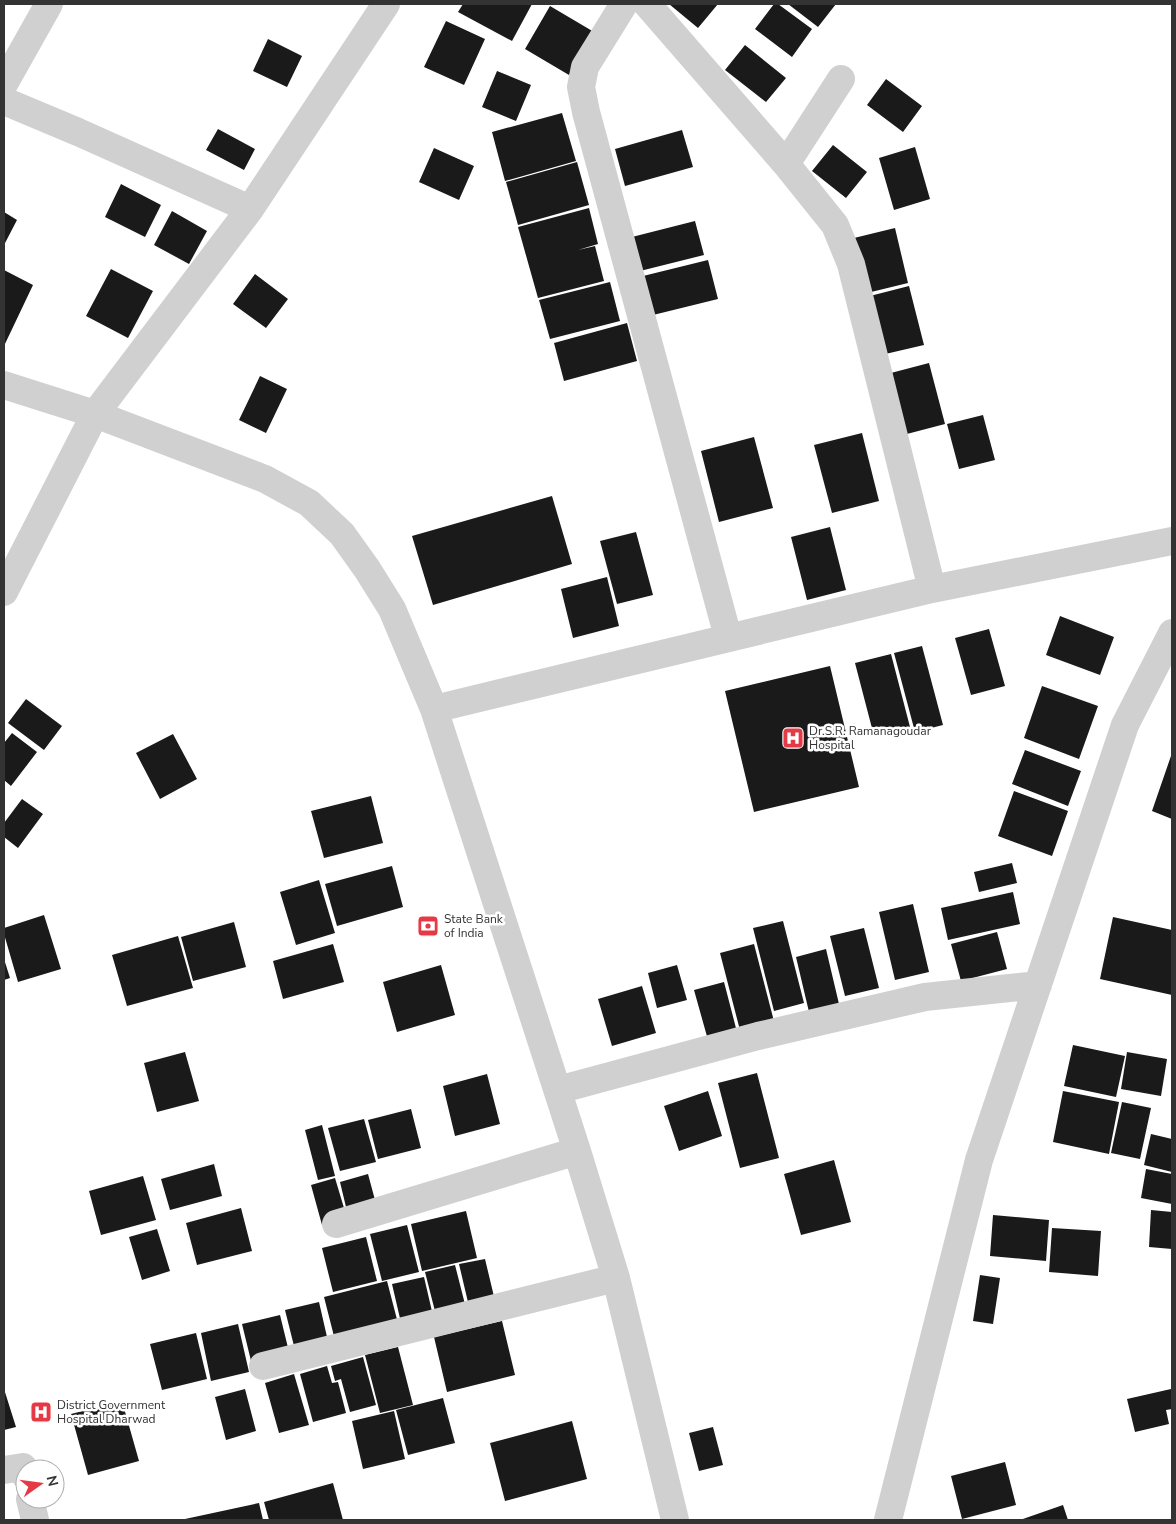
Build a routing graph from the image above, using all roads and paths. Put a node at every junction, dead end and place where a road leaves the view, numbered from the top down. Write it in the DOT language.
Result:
graph roads {
  1 [pos="49,4"];
  2 [pos="386,4"];
  3 [pos="624,4"];
  4 [pos="647,4"];
  5 [pos="842,79"];
  6 [pos="4,84"];
  7 [pos="4,101"];
  8 [pos="786,164"];
  9 [pos="250,209"];
  10 [pos="4,385"];
  11 [pos="95,414"];
  12 [pos="1172,542"];
  13 [pos="932,589"];
  14 [pos="4,592"];
  15 [pos="1172,633"];
  16 [pos="728,637"];
  17 [pos="434,709"];
  18 [pos="1038,985"];
  19 [pos="558,1090"];
  20 [pos="577,1151"];
  21 [pos="336,1224"];
  22 [pos="616,1278"];
  23 [pos="263,1366"];
  24 [pos="675,1520"];
  25 [pos="888,1520"];
  1 -- 6 [label="street"];
  2 -- 9 [label="street"];
  3 -- 16 [label="street"];
  4 -- 8 [label="street"];
  5 -- 8 [label="street"];
  7 -- 9 [label="street"];
  8 -- 13 [label="street"];
  9 -- 11 [label="street"];
  10 -- 11 [label="street"];
  11 -- 14 [label="street"];
  11 -- 17 [label="street"];
  12 -- 13 [label="street"];
  13 -- 16 [label="street"];
  15 -- 18 [label="street"];
  16 -- 17 [label="street"];
  17 -- 19 [label="street"];
  18 -- 19 [label="street"];
  18 -- 25 [label="street"];
  19 -- 20 [label="street"];
  20 -- 21 [label="street"];
  20 -- 22 [label="street"];
  22 -- 23 [label="street"];
  22 -- 24 [label="street"];
}
